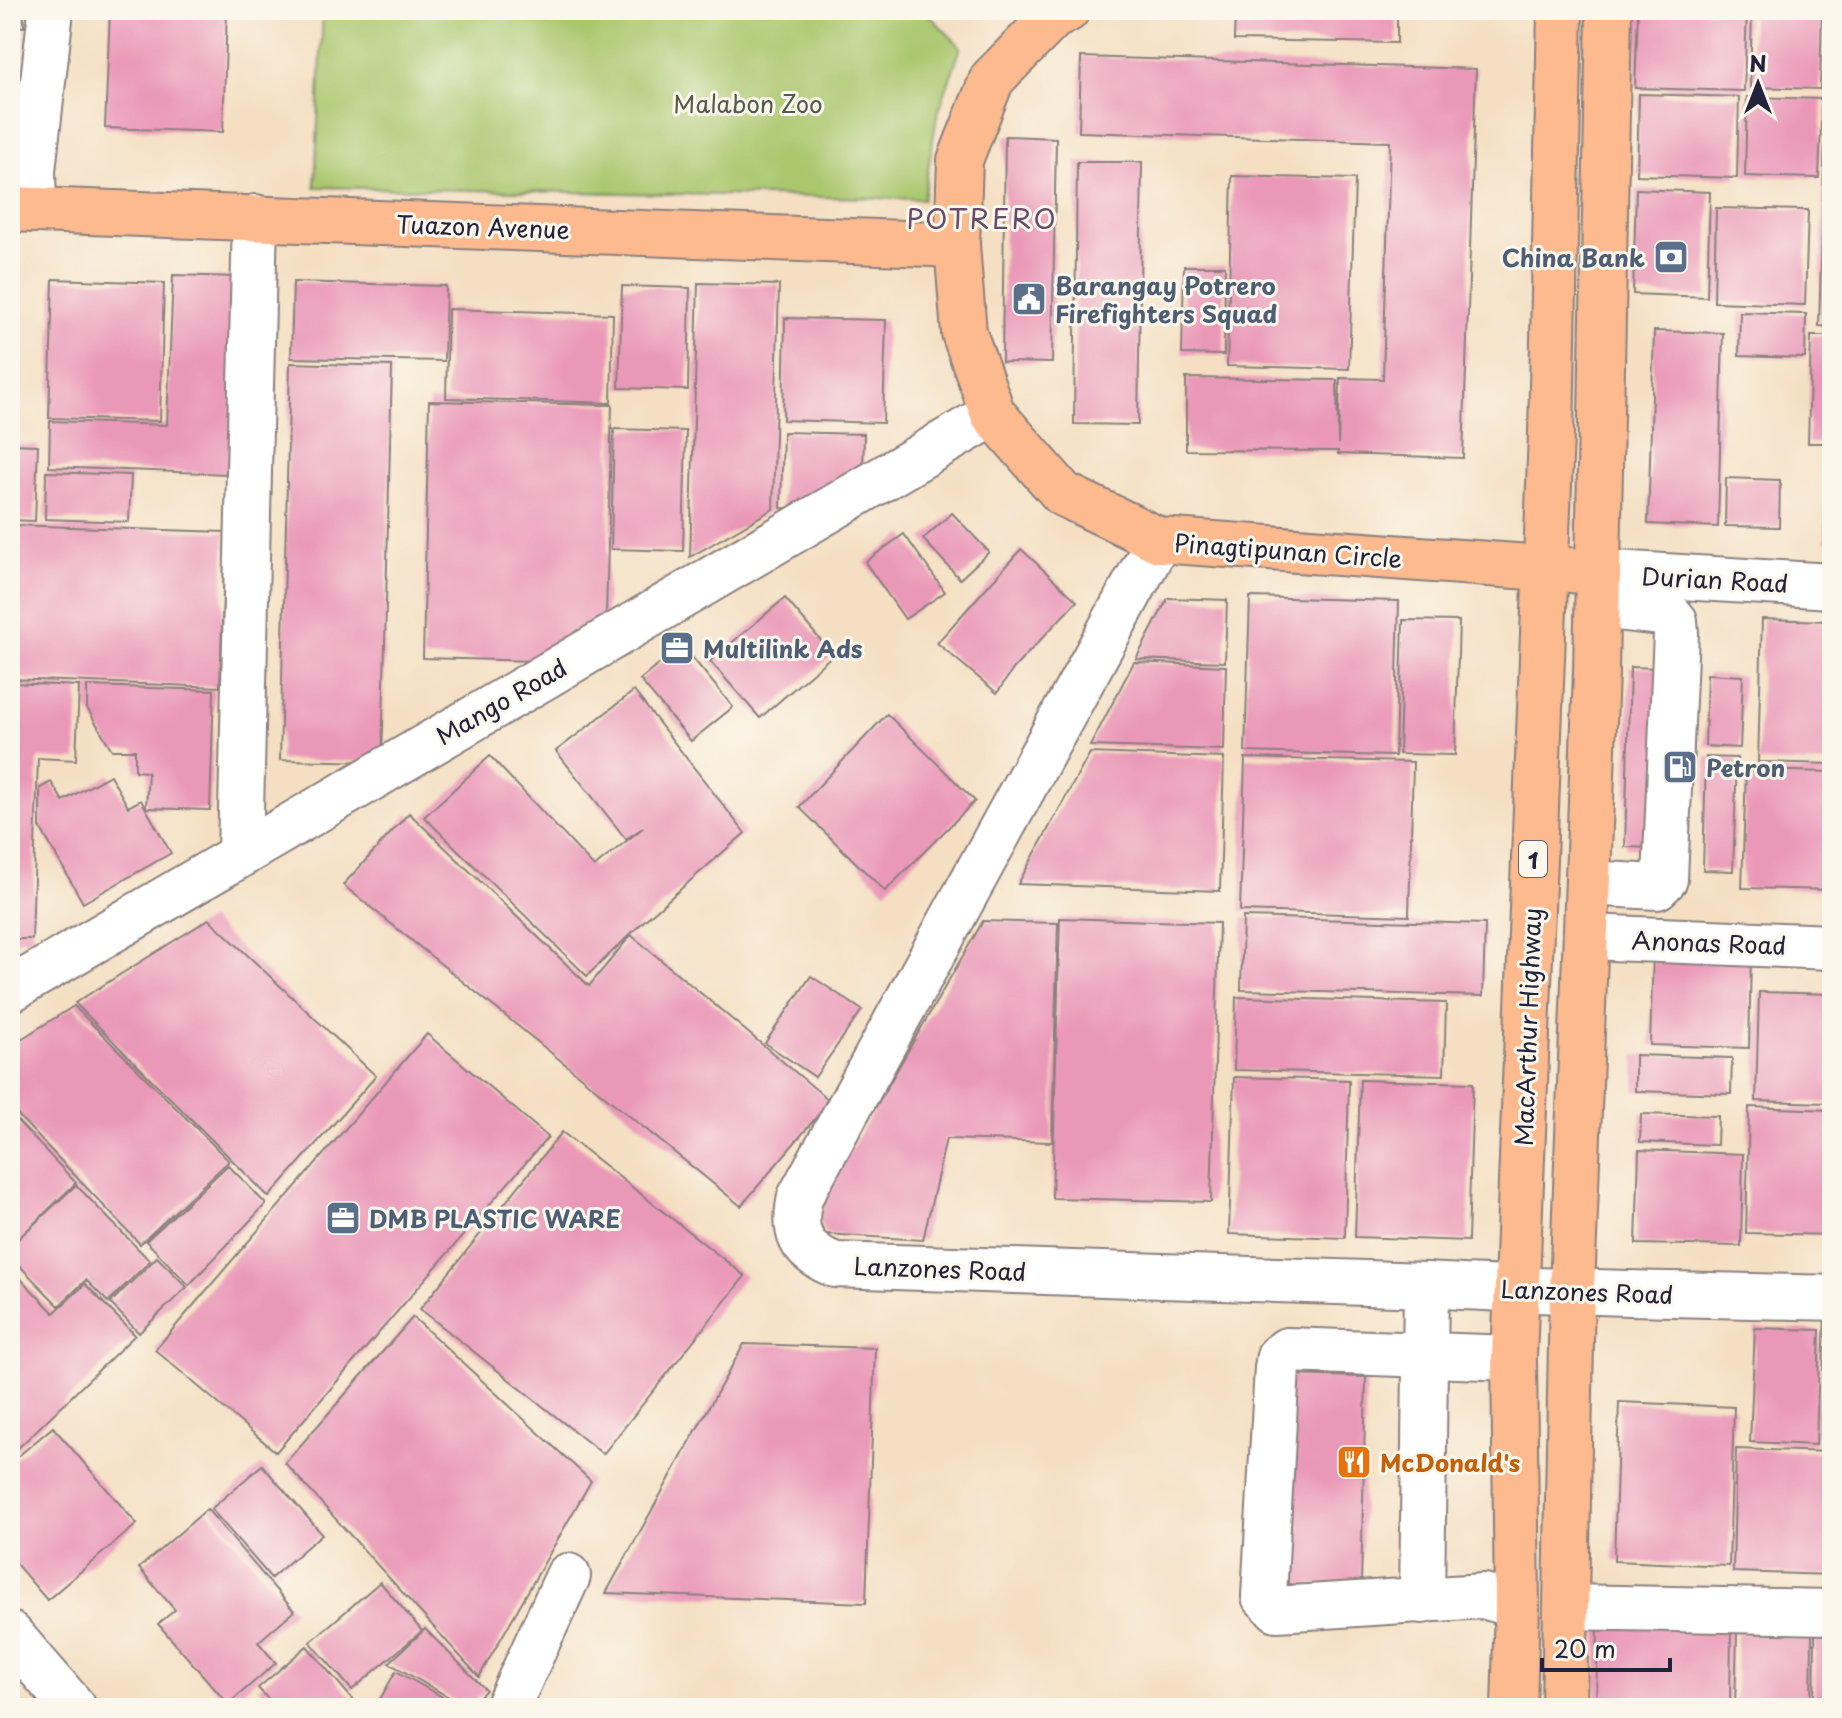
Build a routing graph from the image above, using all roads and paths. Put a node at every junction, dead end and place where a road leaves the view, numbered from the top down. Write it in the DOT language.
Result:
graph roads {
  1 [pos="51,10"];
  2 [pos="1560,10"];
  3 [pos="1609,10"];
  4 [pos="1055,12"];
  5 [pos="22,209"];
  6 [pos="255,217"];
  7 [pos="957,245"];
  8 [pos="993,414"];
  9 [pos="1159,540"];
  10 [pos="1544,570"];
  11 [pos="1832,586"];
  12 [pos="1598,589"];
  13 [pos="240,854"];
  14 [pos="1588,883"];
  15 [pos="1587,937"];
  16 [pos="1832,947"];
  17 [pos="10,990"];
  18 [pos="1426,1285"];
  19 [pos="1572,1290"];
  20 [pos="1518,1291"];
  21 [pos="1832,1298"];
  22 [pos="1425,1354"];
  23 [pos="1514,1358"];
  24 [pos="568,1576"];
  25 [pos="1422,1601"];
  26 [pos="1517,1606"];
  27 [pos="1567,1607"];
  28 [pos="1832,1612"];
  29 [pos="10,1634"];
  30 [pos="74,1708"];
  31 [pos="507,1708"];
  32 [pos="1514,1708"];
  33 [pos="1564,1708"];
  1 -- 5 [label="street"];
  2 -- 10 [label="main road, MacArthur Highway / 1"];
  3 -- 12 [label="main road"];
  4 -- 7 [label="main road, Pinagtipunan Circle"];
  5 -- 6 [label="main road, Tuazon Avenue"];
  6 -- 7 [label="main road, Tuazon Avenue"];
  6 -- 13 [label="street"];
  7 -- 8 [label="main road, Pinagtipunan Circle"];
  8 -- 9 [label="main road, Pinagtipunan Circle"];
  8 -- 13 [label="street, Mango Road"];
  9 -- 10 [label="main road, Pinagtipunan Circle"];
  9 -- 18 [label="street, Lanzones Road"];
  10 -- 12 [label="main road, Pinagtipunan Circle"];
  10 -- 20 [label="main road, MacArthur Highway / 1"];
  11 -- 12 [label="street, Durian Road"];
  12 -- 14 [label="main road"];
  12 -- 14 [label="street"];
  13 -- 17 [label="street, Mango Road"];
  14 -- 15 [label="main road"];
  15 -- 16 [label="street, Anonas Road"];
  15 -- 19 [label="main road"];
  18 -- 20 [label="street, Lanzones Road"];
  18 -- 22 [label="street"];
  19 -- 20 [label="street, Lanzones Road"];
  19 -- 21 [label="street, Lanzones Road"];
  19 -- 27 [label="main road"];
  20 -- 23 [label="main road, MacArthur Highway / 1"];
  22 -- 23 [label="street"];
  22 -- 25 [label="street"];
  22 -- 25 [label="street"];
  23 -- 26 [label="main road, MacArthur Highway / 1"];
  24 -- 31 [label="street"];
  25 -- 26 [label="street"];
  26 -- 32 [label="main road, MacArthur Highway / 1"];
  27 -- 28 [label="street"];
  27 -- 33 [label="main road"];
  29 -- 30 [label="street"];
}
